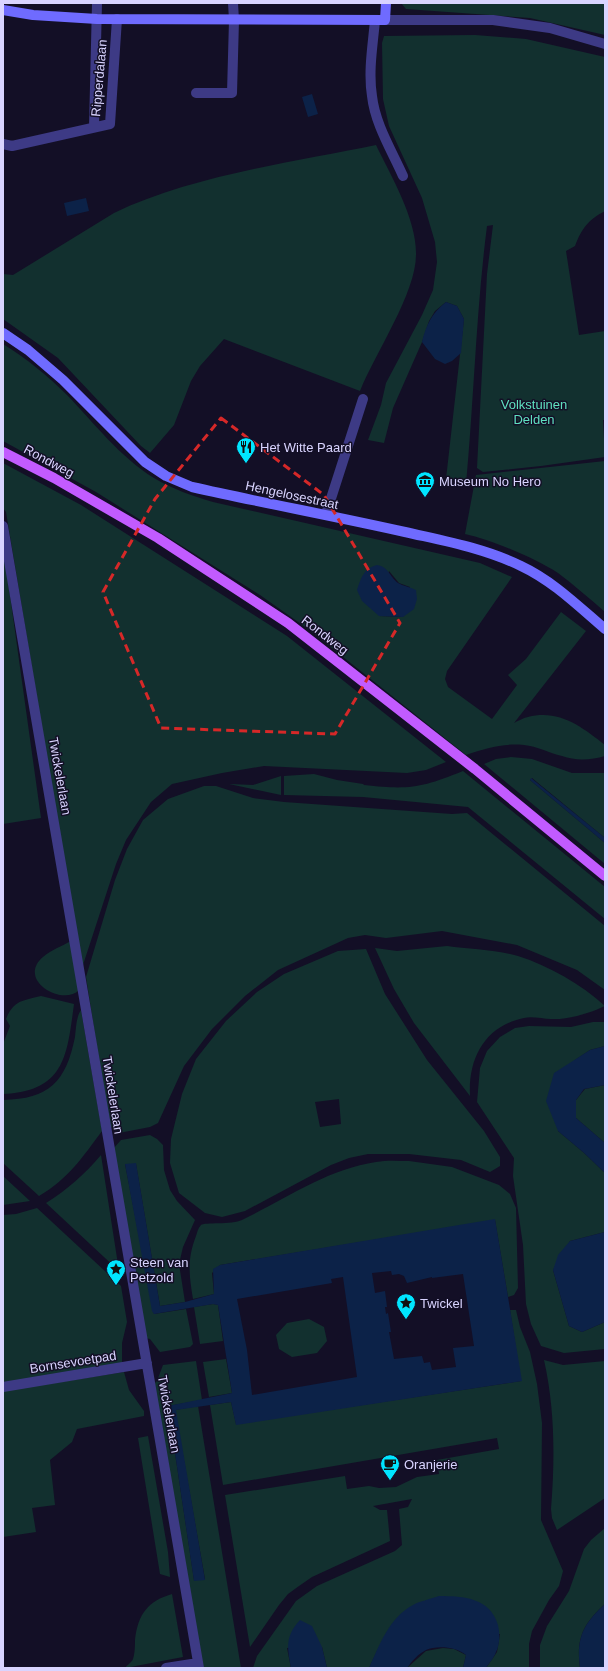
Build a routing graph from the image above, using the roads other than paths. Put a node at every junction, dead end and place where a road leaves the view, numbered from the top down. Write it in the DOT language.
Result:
graph roads {
  1 [pos="97,3"];
  2 [pos="233,3"];
  3 [pos="386,3"];
  4 [pos="3,10"];
  5 [pos="97,19"];
  6 [pos="117,19"];
  7 [pos="234,20"];
  8 [pos="380,20"];
  9 [pos="605,44"];
  10 [pos="196,93"];
  11 [pos="94,127"];
  12 [pos="3,144"];
  13 [pos="404,176"];
  14 [pos="3,333"];
  15 [pos="363,399"];
  16 [pos="3,452"];
  17 [pos="326,514"];
  18 [pos="3,526"];
  19 [pos="605,629"];
  20 [pos="605,876"];
  21 [pos="147,1363"];
  22 [pos="3,1387"];
  23 [pos="198,1665"];
  24 [pos="166,1668"];
  1 -- 5 [label="street, Ripperdalaan"];
  2 -- 7 [label="street"];
  3 -- 8 [label="street"];
  4 -- 5 [label="street"];
  5 -- 6 [label="street"];
  5 -- 11 [label="street, Ripperdalaan"];
  6 -- 7 [label="street"];
  6 -- 11 [label="street, Ripperdalaan"];
  7 -- 8 [label="street"];
  7 -- 10 [label="street"];
  8 -- 9 [label="street"];
  8 -- 13 [label="street"];
  11 -- 12 [label="street, Ripperdalaan"];
  14 -- 17 [label="street, Hengelosestraat"];
  15 -- 17 [label="street"];
  16 -- 20 [label="main road, Rondweg"];
  17 -- 19 [label="street, Hengelosestraat"];
  18 -- 21 [label="street, Twickelerlaan"];
  21 -- 22 [label="street, Bornsevoetpad"];
  21 -- 23 [label="street, Twickelerlaan"];
  23 -- 24 [label="street"];
}
